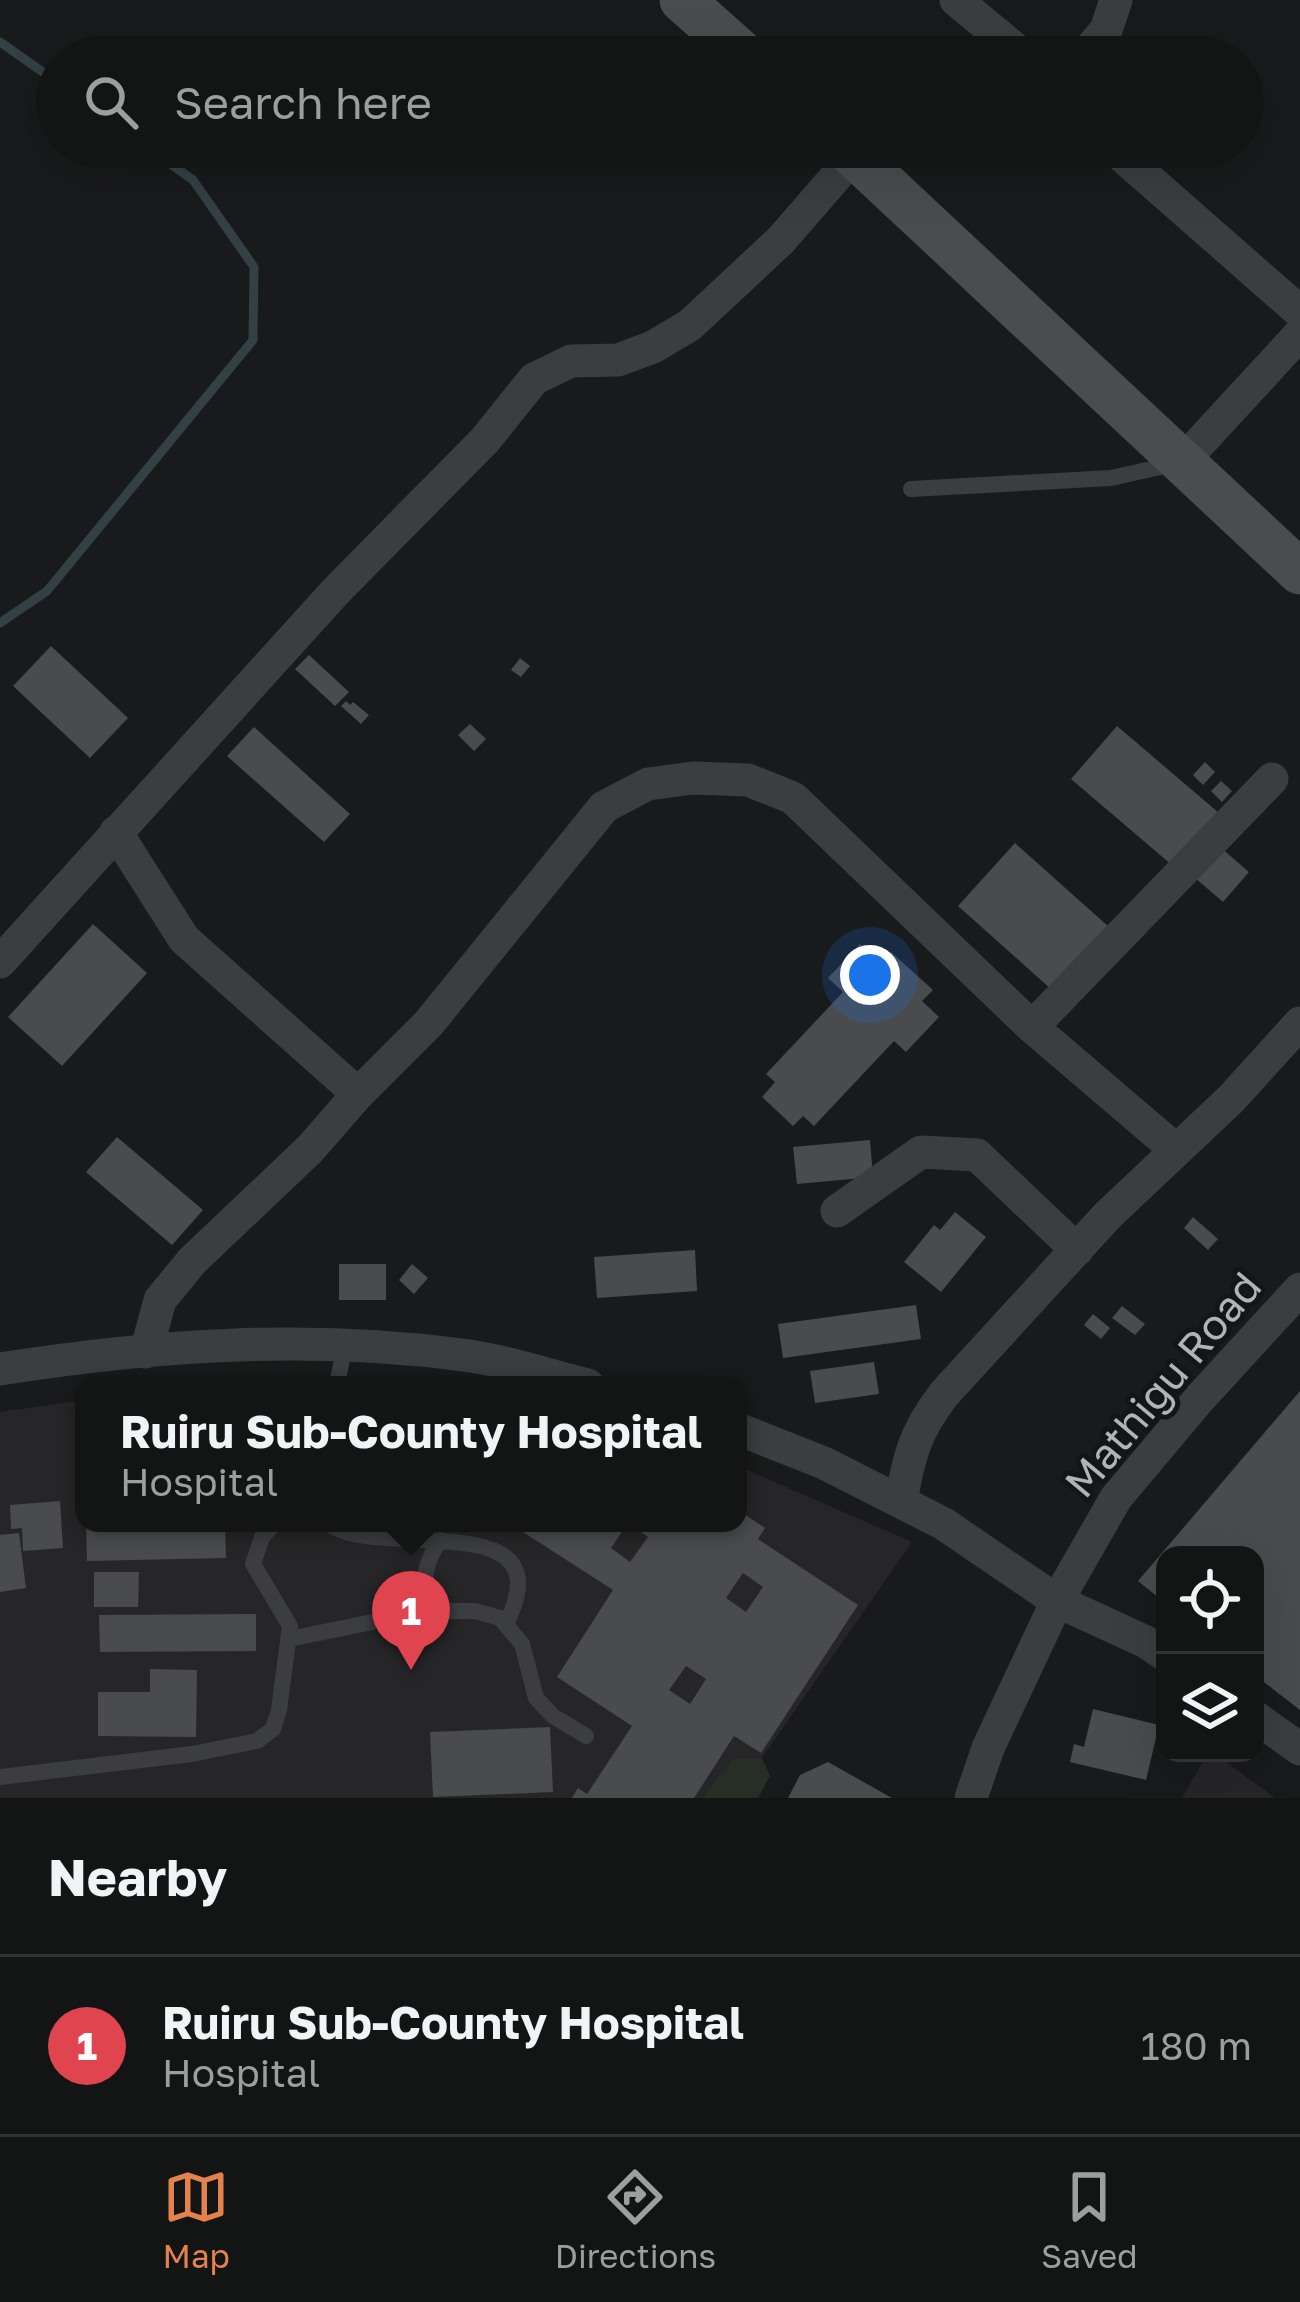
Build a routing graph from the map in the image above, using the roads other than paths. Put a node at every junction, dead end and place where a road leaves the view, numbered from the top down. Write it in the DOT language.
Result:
graph roads {
  1 [pos="682,0"];
  2 [pos="956,0"];
  3 [pos="1116,0"];
  4 [pos="722,36"];
  5 [pos="980,36"];
  6 [pos="1101,36"];
  7 [pos="855,168"];
  8 [pos="879,168"];
  9 [pos="1133,168"];
  10 [pos="1299,330"];
  11 [pos="1183,462"];
  12 [pos="911,489"];
  13 [pos="1300,572"];
  14 [pos="1272,779"];
  15 [pos="116,832"];
  16 [pos="0,962"];
  17 [pos="1300,1023"];
  18 [pos="1032,1027"];
  19 [pos="358,1094"];
  20 [pos="1176,1150"];
  21 [pos="837,1211"];
  22 [pos="1077,1250"];
  23 [pos="1300,1289"];
  24 [pos="345,1342"];
  25 [pos="146,1352"];
  26 [pos="0,1369"];
  27 [pos="339,1376"];
  28 [pos="551,1376"];
  29 [pos="747,1433"];
  30 [pos="901,1502"];
  31 [pos="267,1532"];
  32 [pos="341,1532"];
  33 [pos="440,1540"];
  34 [pos="1057,1601"];
  35 [pos="436,1612"];
  36 [pos="506,1624"];
  37 [pos="289,1639"];
  38 [pos="1164,1654"];
  39 [pos="1264,1724"];
  40 [pos="586,1736"];
  41 [pos="1300,1749"];
  42 [pos="0,1777"];
  43 [pos="971,1798"];
  1 -- 4 [label="main road"];
  2 -- 5 [label="street"];
  3 -- 6 [label="street"];
  7 -- 15 [label="street"];
  8 -- 11 [label="main road"];
  9 -- 10 [label="street"];
  10 -- 11 [label="street"];
  11 -- 12 [label="lane"];
  11 -- 13 [label="main road"];
  14 -- 18 [label="street"];
  15 -- 16 [label="street"];
  15 -- 19 [label="street"];
  17 -- 20 [label="street"];
  18 -- 19 [label="street"];
  18 -- 20 [label="street"];
  19 -- 25 [label="street"];
  20 -- 22 [label="street"];
  21 -- 22 [label="street"];
  22 -- 30 [label="street"];
  23 -- 34 [label="street, Mathigu Road"];
  24 -- 25 [label="street"];
  24 -- 27 [label="lane"];
  24 -- 28 [label="street"];
  25 -- 26 [label="street"];
  29 -- 30 [label="street"];
  30 -- 34 [label="street"];
  31 -- 37 [label="lane"];
  32 -- 33 [label="lane"];
  33 -- 35 [label="lane"];
  33 -- 36 [label="lane"];
  34 -- 38 [label="street"];
  34 -- 43 [label="street, Mathigu Road"];
  35 -- 36 [label="lane"];
  35 -- 37 [label="lane"];
  36 -- 40 [label="lane"];
  37 -- 42 [label="lane"];
  39 -- 41 [label="street"];
}
